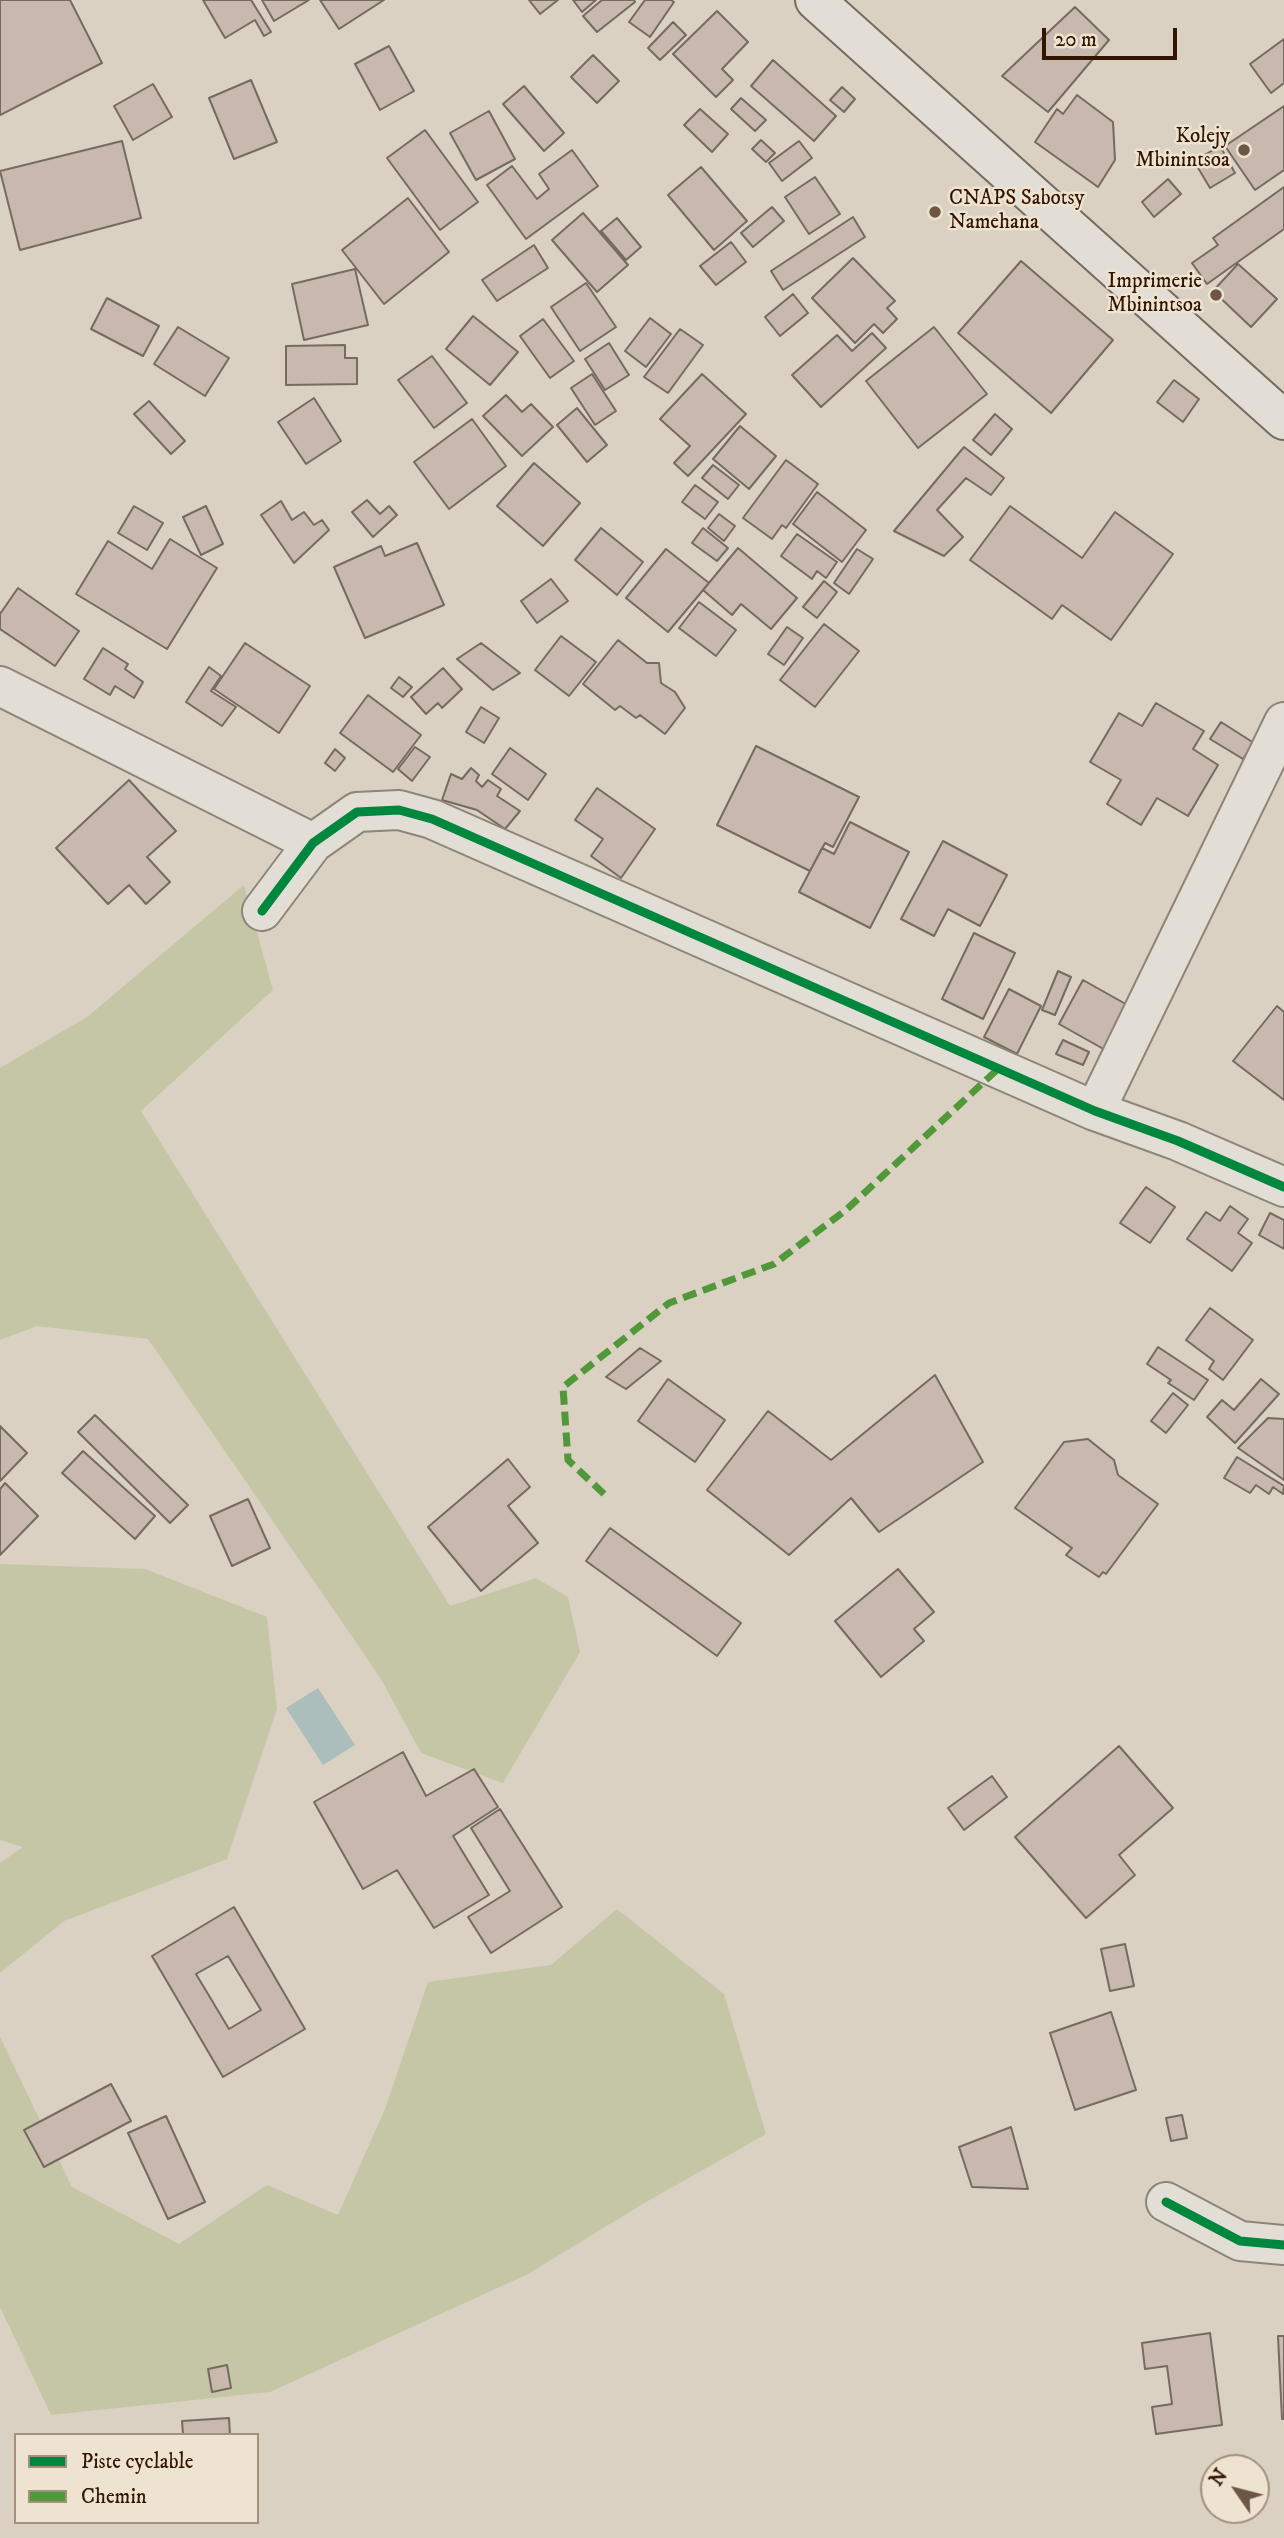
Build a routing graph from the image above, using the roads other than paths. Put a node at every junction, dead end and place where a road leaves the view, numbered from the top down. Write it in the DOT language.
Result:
graph roads {
  1 [pos="815,0"];
  2 [pos="1284,420"];
  3 [pos="0,686"];
  4 [pos="1284,722"];
  5 [pos="313,843"];
  6 [pos="262,911"];
  7 [pos="1095,1111"];
  8 [pos="1284,1187"];
  9 [pos="1166,2202"];
  10 [pos="1284,2245"];
  1 -- 2 [label="street"];
  3 -- 5 [label="street"];
  4 -- 7 [label="street"];
  5 -- 6 [label="street"];
  5 -- 7 [label="street"];
  7 -- 8 [label="street"];
  9 -- 10 [label="street"];
}
